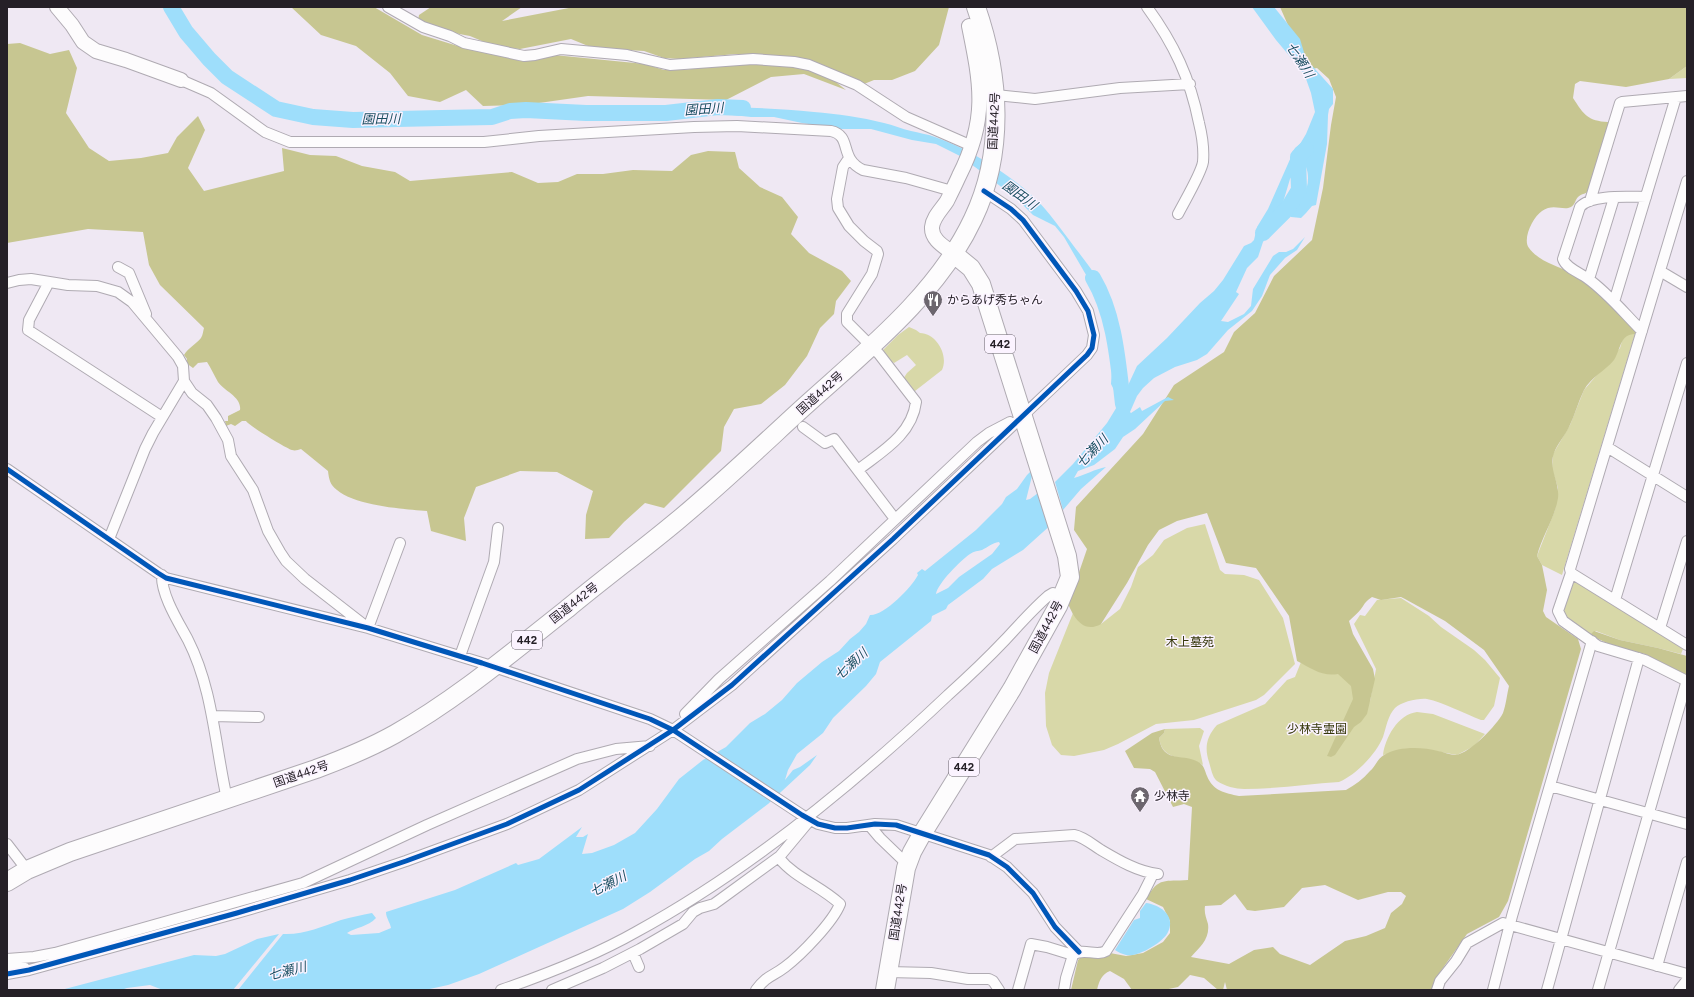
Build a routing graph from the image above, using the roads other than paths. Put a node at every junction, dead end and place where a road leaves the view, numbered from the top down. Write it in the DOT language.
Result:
graph roads {
  1 [pos="57,7"];
  2 [pos="388,7"];
  3 [pos="976,7"];
  4 [pos="1147,7"];
  5 [pos="969,26"];
  6 [pos="181,80"];
  7 [pos="1190,84"];
  8 [pos="996,95"];
  9 [pos="1687,96"];
  10 [pos="1676,97"];
  11 [pos="972,146"];
  12 [pos="849,158"];
  13 [pos="1687,181"];
  14 [pos="985,188"];
  15 [pos="952,191"];
  16 [pos="1646,197"];
  17 [pos="1614,198"];
  18 [pos="1590,201"];
  19 [pos="1178,214"];
  20 [pos="954,254"];
  21 [pos="118,267"];
  22 [pos="1660,271"];
  23 [pos="1589,279"];
  24 [pos="49,282"];
  25 [pos="7,283"];
  26 [pos="1687,287"];
  27 [pos="1614,302"];
  28 [pos="151,325"];
  29 [pos="1642,331"];
  30 [pos="871,345"];
  31 [pos="1687,363"];
  32 [pos="184,381"];
  33 [pos="1022,416"];
  34 [pos="162,417"];
  35 [pos="803,427"];
  36 [pos="1607,447"];
  37 [pos="7,469"];
  38 [pos="858,470"];
  39 [pos="1653,476"];
  40 [pos="1687,497"];
  41 [pos="896,519"];
  42 [pos="498,528"];
  43 [pos="109,539"];
  44 [pos="1687,541"];
  45 [pos="400,542"];
  46 [pos="1571,573"];
  47 [pos="162,575"];
  48 [pos="1063,596"];
  49 [pos="1615,600"];
  50 [pos="368,628"];
  51 [pos="1660,628"];
  52 [pos="1592,641"];
  53 [pos="1687,645"];
  54 [pos="460,656"];
  55 [pos="1639,658"];
  56 [pos="493,667"];
  57 [pos="1687,681"];
  58 [pos="212,716"];
  59 [pos="259,717"];
  60 [pos="677,733"];
  61 [pos="651,746"];
  62 [pos="1550,786"];
  63 [pos="226,799"];
  64 [pos="1599,800"];
  65 [pos="1649,813"];
  66 [pos="806,817"];
  67 [pos="1687,824"];
  68 [pos="869,825"];
  69 [pos="922,834"];
  70 [pos="7,844"];
  71 [pos="991,857"];
  72 [pos="779,858"];
  73 [pos="1687,862"];
  74 [pos="907,864"];
  75 [pos="27,870"];
  76 [pos="7,882"];
  77 [pos="1510,925"];
  78 [pos="1561,938"];
  79 [pos="1609,952"];
  80 [pos="633,953"];
  81 [pos="1076,954"];
  82 [pos="7,959"];
  83 [pos="7,966"];
  84 [pos="1657,966"];
  85 [pos="639,967"];
  86 [pos="29,970"];
  87 [pos="888,972"];
  88 [pos="7,974"];
  89 [pos="1687,974"];
  90 [pos="1687,980"];
  91 [pos="501,990"];
  92 [pos="552,990"];
  93 [pos="756,990"];
  94 [pos="885,990"];
  95 [pos="999,990"];
  96 [pos="1018,990"];
  97 [pos="1064,990"];
  98 [pos="1437,990"];
  99 [pos="1493,990"];
  100 [pos="1547,990"];
  101 [pos="1598,990"];
  102 [pos="1679,990"];
  1 -- 6 [label="street"];
  2 -- 11 [label="street"];
  3 -- 8 [label="highway, 国道442号 / 442"];
  4 -- 7 [label="street"];
  5 -- 11 [label="street"];
  6 -- 12 [label="street"];
  7 -- 8 [label="street"];
  7 -- 19 [label="street"];
  8 -- 14 [label="highway, 国道442号 / 442"];
  9 -- 10 [label="street"];
  10 -- 16 [label="street"];
  10 -- 18 [label="street"];
  11 -- 15 [label="street"];
  12 -- 15 [label="street"];
  12 -- 30 [label="street"];
  13 -- 22 [label="street"];
  14 -- 20 [label="highway, 国道442号 / 442"];
  14 -- 33 [label="street"];
  15 -- 20 [label="street"];
  16 -- 17 [label="street"];
  16 -- 27 [label="street"];
  17 -- 18 [label="street"];
  17 -- 23 [label="street"];
  18 -- 23 [label="street"];
  20 -- 30 [label="highway, 国道442号 / 442"];
  20 -- 33 [label="highway, 国道442号 / 442"];
  21 -- 28 [label="street"];
  22 -- 26 [label="street"];
  22 -- 29 [label="street"];
  23 -- 27 [label="street"];
  24 -- 25 [label="street"];
  24 -- 28 [label="street"];
  24 -- 34 [label="street"];
  27 -- 29 [label="street"];
  28 -- 32 [label="street"];
  29 -- 36 [label="street"];
  30 -- 38 [label="street"];
  30 -- 56 [label="highway, 国道442号 / 442"];
  31 -- 39 [label="street"];
  32 -- 34 [label="street"];
  32 -- 50 [label="street"];
  33 -- 41 [label="street"];
  33 -- 48 [label="highway, 国道442号 / 442"];
  33 -- 60 [label="street"];
  34 -- 43 [label="street"];
  35 -- 38 [label="street"];
  36 -- 39 [label="street"];
  36 -- 46 [label="street"];
  37 -- 43 [label="street"];
  38 -- 41 [label="street"];
  39 -- 40 [label="street"];
  39 -- 49 [label="street"];
  41 -- 60 [label="street"];
  42 -- 54 [label="street"];
  43 -- 47 [label="street"];
  44 -- 51 [label="street"];
  45 -- 50 [label="street"];
  46 -- 49 [label="street"];
  46 -- 52 [label="street"];
  47 -- 50 [label="street"];
  47 -- 58 [label="street"];
  48 -- 66 [label="street"];
  48 -- 69 [label="highway, 国道442号 / 442"];
  49 -- 51 [label="street"];
  50 -- 54 [label="street"];
  51 -- 53 [label="street"];
  52 -- 55 [label="street"];
  52 -- 62 [label="street"];
  54 -- 56 [label="street"];
  55 -- 57 [label="street"];
  55 -- 64 [label="street"];
  56 -- 60 [label="street"];
  56 -- 63 [label="highway, 国道442号 / 442"];
  57 -- 65 [label="street"];
  58 -- 59 [label="street"];
  58 -- 63 [label="street"];
  60 -- 61 [label="street"];
  60 -- 66 [label="street"];
  61 -- 82 [label="street"];
  61 -- 86 [label="street"];
  62 -- 64 [label="street"];
  62 -- 77 [label="street"];
  63 -- 75 [label="highway, 国道442号 / 442"];
  64 -- 65 [label="street"];
  64 -- 78 [label="street"];
  65 -- 67 [label="street"];
  65 -- 79 [label="street"];
  66 -- 68 [label="street"];
  66 -- 72 [label="street"];
  66 -- 91 [label="street"];
  68 -- 69 [label="street"];
  68 -- 74 [label="street"];
  69 -- 71 [label="street"];
  69 -- 74 [label="highway, 国道442号 / 442"];
  70 -- 75 [label="street"];
  71 -- 81 [label="street"];
  71 -- 81 [label="street"];
  72 -- 80 [label="street"];
  72 -- 93 [label="street"];
  73 -- 84 [label="street"];
  74 -- 87 [label="highway, 国道442号 / 442"];
  75 -- 76 [label="highway, 国道442号 / 442"];
  77 -- 78 [label="street"];
  77 -- 98 [label="street"];
  77 -- 99 [label="street"];
  78 -- 79 [label="street"];
  78 -- 100 [label="street"];
  79 -- 84 [label="street"];
  79 -- 101 [label="street"];
  80 -- 85 [label="street"];
  80 -- 92 [label="street"];
  81 -- 96 [label="street"];
  81 -- 97 [label="street"];
  83 -- 86 [label="street"];
  84 -- 89 [label="street"];
  86 -- 88 [label="street"];
  87 -- 94 [label="highway, 国道442号 / 442"];
  87 -- 95 [label="street"];
  90 -- 102 [label="street"];
}
